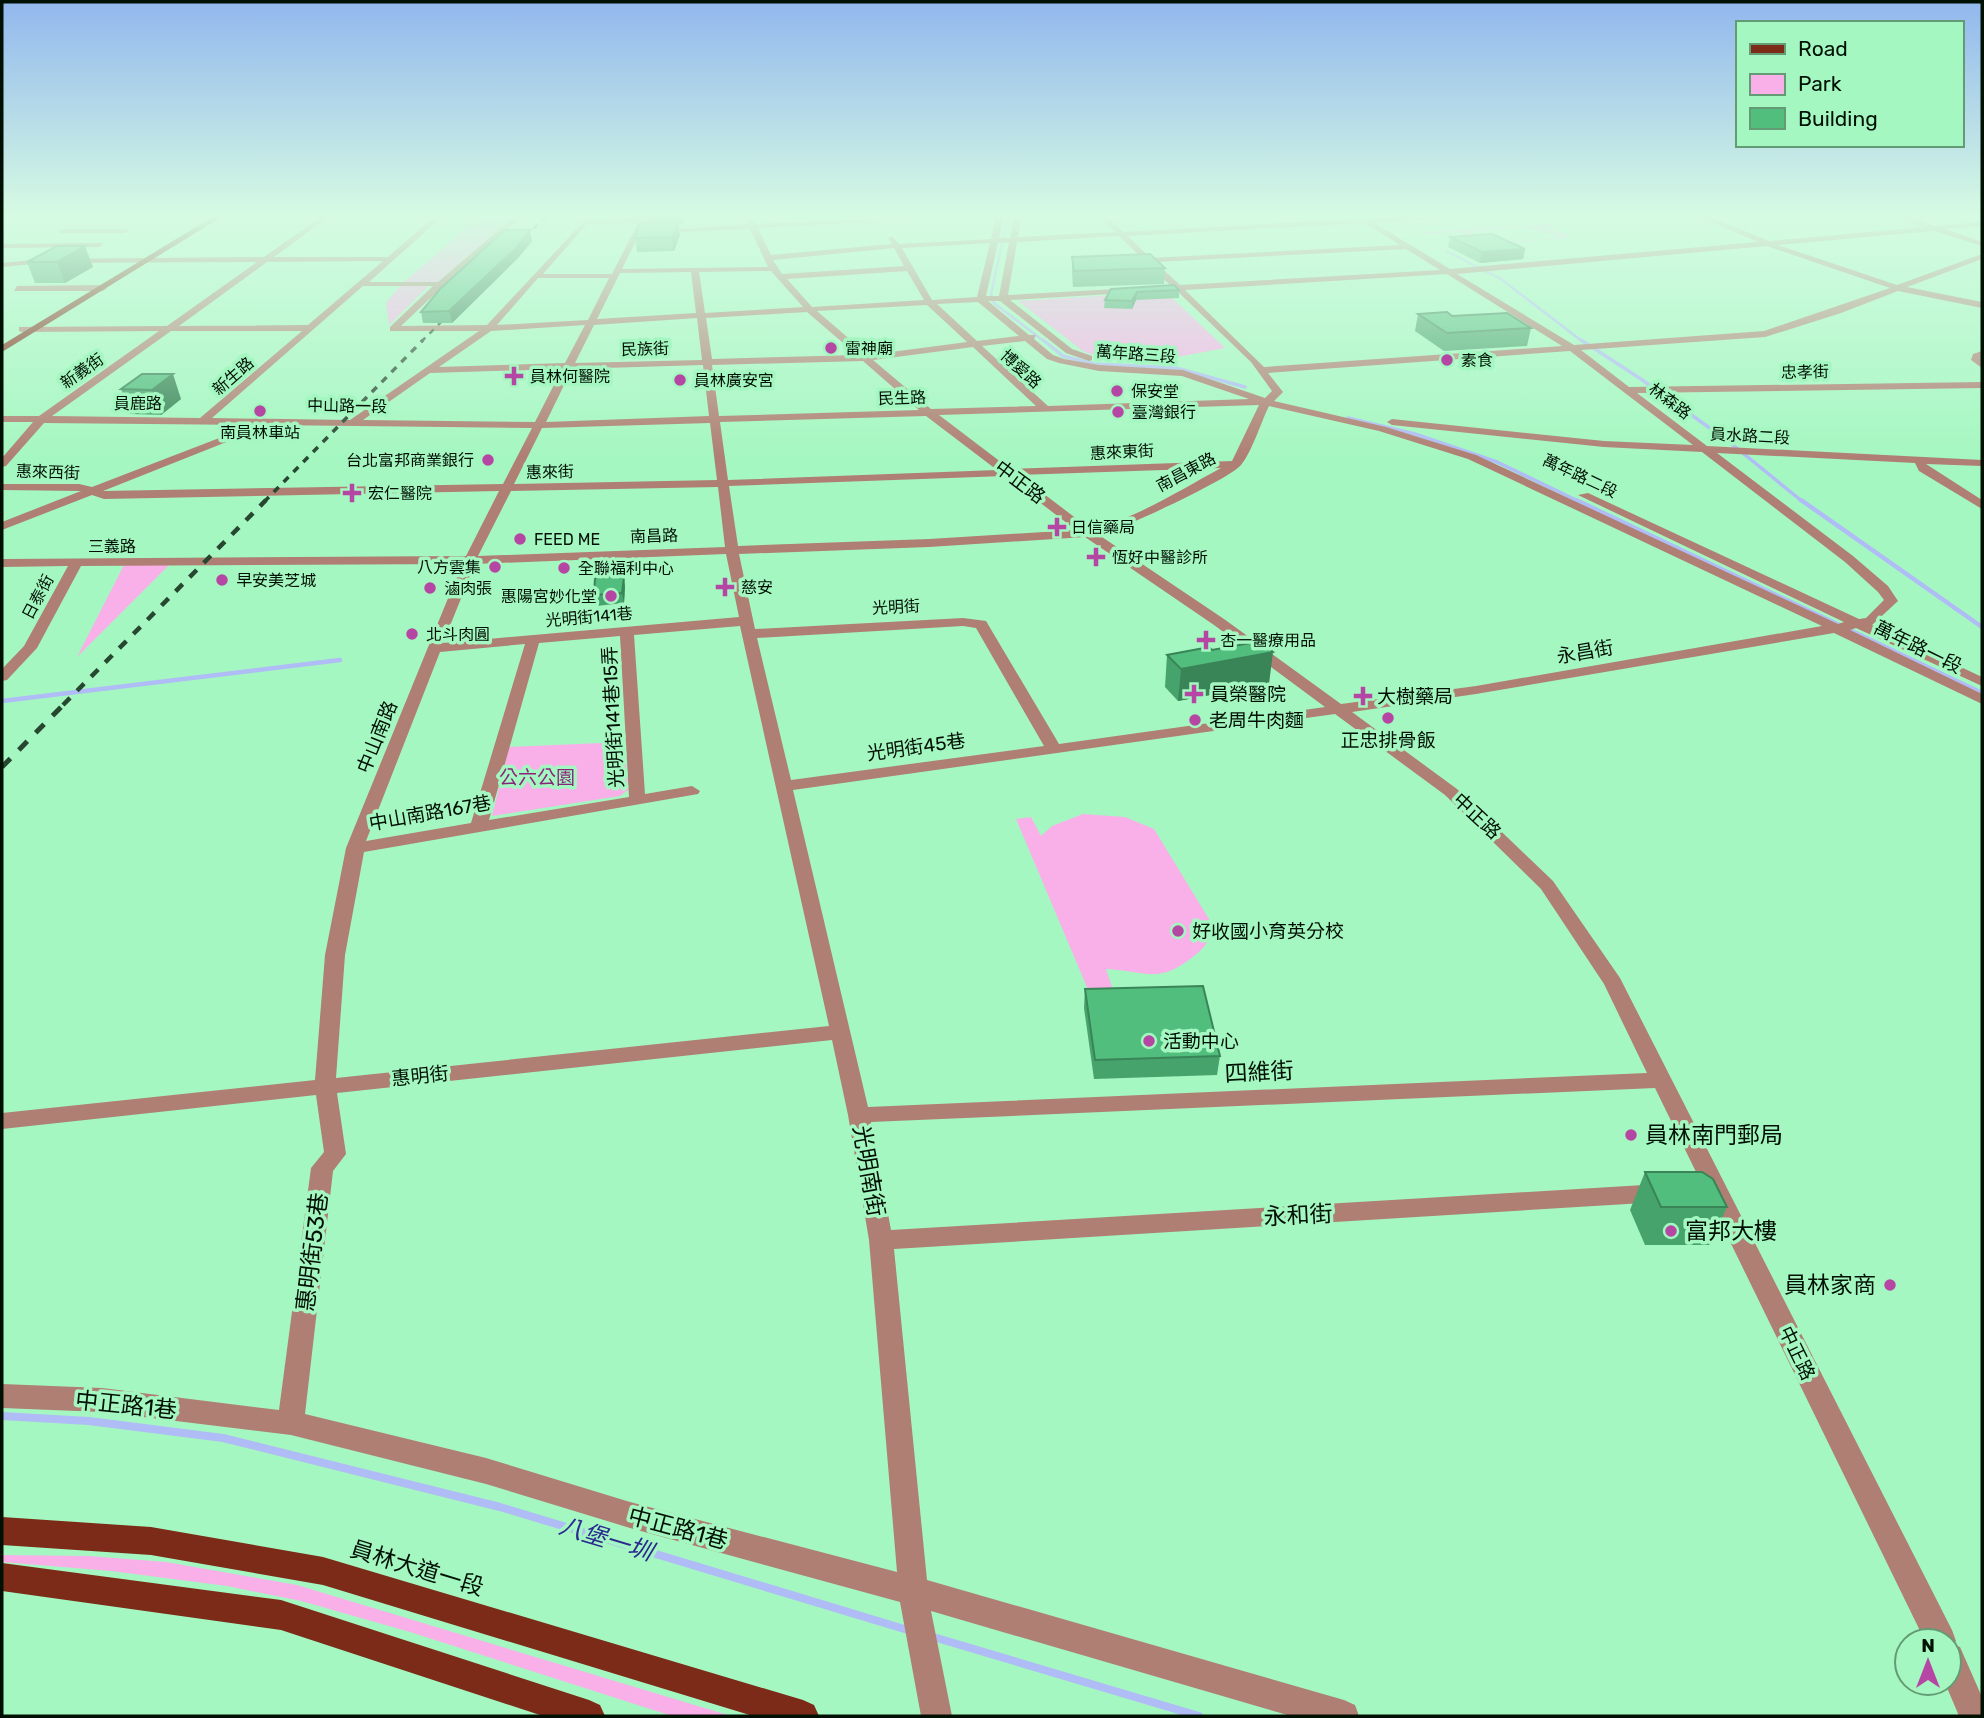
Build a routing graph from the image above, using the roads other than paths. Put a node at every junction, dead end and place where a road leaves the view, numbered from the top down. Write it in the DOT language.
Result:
graph roads {
  1 [pos="76,296"];
  2 [pos="90,296"];
  3 [pos="213,296"];
  4 [pos="348,296"];
  5 [pos="427,296"];
  6 [pos="519,296"];
  7 [pos="604,296"];
  8 [pos="699,296"];
  9 [pos="797,296"];
  10 [pos="926,296"];
  11 [pos="982,296"];
  12 [pos="1048,296"];
  13 [pos="1186,296"];
  14 [pos="1487,296"];
  15 [pos="1876,296"];
  16 [pos="1938,296"];
  17 [pos="1003,299"];
  18 [pos="981,300"];
  19 [pos="930,303"];
  20 [pos="1982,305"];
  21 [pos="810,310"];
  22 [pos="702,317"];
  23 [pos="592,322"];
  24 [pos="169,328"];
  25 [pos="311,328"];
  26 [pos="489,328"];
  27 [pos="22,329"];
  28 [pos="36,329"];
  29 [pos="1048,335"];
  30 [pos="1026,338"];
  31 [pos="2,340"];
  32 [pos="974,344"];
  33 [pos="1572,348"];
  34 [pos="2,349"];
  35 [pos="1982,354"];
  36 [pos="866,358"];
  37 [pos="705,363"];
  38 [pos="1982,365"];
  39 [pos="568,367"];
  40 [pos="1208,369"];
  41 [pos="425,370"];
  42 [pos="1263,370"];
  43 [pos="1982,385"];
  44 [pos="1265,388"];
  45 [pos="1628,390"];
  46 [pos="1278,392"];
  47 [pos="1266,402"];
  48 [pos="1044,408"];
  49 [pos="929,413"];
  50 [pos="2,419"];
  51 [pos="42,419"];
  52 [pos="204,420"];
  53 [pos="275,420"];
  54 [pos="354,421"];
  55 [pos="714,421"];
  56 [pos="540,425"];
  57 [pos="1454,434"];
  58 [pos="1708,450"];
  59 [pos="1919,460"];
  60 [pos="1982,463"];
  61 [pos="2,464"];
  62 [pos="1236,464"];
  63 [pos="1009,474"];
  64 [pos="724,484"];
  65 [pos="2,487"];
  66 [pos="504,489"];
  67 [pos="93,491"];
  68 [pos="1982,505"];
  69 [pos="2,526"];
  70 [pos="1087,533"];
  71 [pos="732,551"];
  72 [pos="470,560"];
  73 [pos="76,563"];
  74 [pos="222,563"];
  75 [pos="2,564"];
  76 [pos="1856,624"];
  77 [pos="747,627"];
  78 [pos="1837,628"];
  79 [pos="627,631"];
  80 [pos="533,640"];
  81 [pos="435,648"];
  82 [pos="2,677"];
  83 [pos="1982,682"];
  84 [pos="1982,700"];
  85 [pos="1339,710"];
  86 [pos="1054,749"];
  87 [pos="783,786"];
  88 [pos="692,791"];
  89 [pos="637,800"];
  90 [pos="479,826"];
  91 [pos="355,848"];
  92 [pos="839,1032"];
  93 [pos="1661,1080"];
  94 [pos="325,1086"];
  95 [pos="859,1115"];
  96 [pos="2,1121"];
  97 [pos="1716,1190"];
  98 [pos="881,1240"];
  99 [pos="2,1396"];
  100 [pos="291,1423"];
  101 [pos="2,1531"];
  102 [pos="2,1577"];
  103 [pos="913,1591"];
  104 [pos="1934,1627"];
  105 [pos="1963,1689"];
  106 [pos="589,1716"];
  107 [pos="803,1716"];
  108 [pos="936,1716"];
  109 [pos="1344,1716"];
  110 [pos="1975,1716"];
  1 -- 27 [label="main road"];
  2 -- 28 [label="main road"];
  3 -- 24 [label="street, 新義街"];
  4 -- 25 [label="street, 新生路"];
  5 -- 26 [label="street"];
  6 -- 26 [label="street"];
  7 -- 23 [label="street"];
  8 -- 22 [label="street"];
  9 -- 21 [label="street, 中正路"];
  10 -- 19 [label="street, 博愛路"];
  11 -- 18 [label="street"];
  12 -- 17 [label="street"];
  13 -- 42 [label="street"];
  14 -- 33 [label="street, 林森路"];
  15 -- 33 [label="street"];
  16 -- 20 [label="street"];
  17 -- 18 [label="street"];
  17 -- 29 [label="street, 萬年路三段"];
  18 -- 19 [label="street"];
  18 -- 30 [label="street, 萬年路三段"];
  19 -- 21 [label="street"];
  19 -- 32 [label="street, 博愛路"];
  21 -- 22 [label="street"];
  21 -- 36 [label="street, 中正路"];
  22 -- 23 [label="street"];
  22 -- 37 [label="street"];
  23 -- 26 [label="street"];
  23 -- 39 [label="street"];
  24 -- 25 [label="street"];
  24 -- 28 [label="street"];
  24 -- 51 [label="street, 新義街"];
  25 -- 52 [label="street, 新生路"];
  26 -- 41 [label="street"];
  27 -- 28 [label="street"];
  27 -- 31 [label="main road"];
  28 -- 34 [label="main road"];
  29 -- 30 [label="street, 民族街"];
  29 -- 40 [label="street, 萬年路三段"];
  30 -- 32 [label="street, 民族街"];
  30 -- 47 [label="street, 萬年路三段"];
  32 -- 36 [label="street, 民族街"];
  32 -- 48 [label="street, 博愛路"];
  33 -- 42 [label="street"];
  33 -- 45 [label="street, 林森路"];
  35 -- 38 [label="street"];
  36 -- 37 [label="street, 民族街"];
  36 -- 49 [label="street, 中正路"];
  37 -- 39 [label="street, 民族街"];
  37 -- 55 [label="street"];
  39 -- 41 [label="street, 民族街"];
  39 -- 56 [label="street"];
  41 -- 54 [label="street"];
  42 -- 46 [label="street"];
  43 -- 45 [label="street, 忠孝街"];
  44 -- 46 [label="street"];
  45 -- 58 [label="street, 林森路"];
  46 -- 47 [label="street"];
  46 -- 57 [label="street, 萬年路二段"];
  47 -- 48 [label="street, 民生路"];
  47 -- 62 [label="street, 南昌東路"];
  47 -- 78 [label="street, 萬年路二段"];
  48 -- 49 [label="street, 民生路"];
  49 -- 55 [label="street, 民生路"];
  49 -- 63 [label="street, 中正路"];
  50 -- 51 [label="street, 員鹿路"];
  51 -- 52 [label="street, 員鹿路"];
  51 -- 61 [label="street, 新義街"];
  52 -- 53 [label="street, 員鹿路"];
  53 -- 54 [label="street, 中山路一段"];
  53 -- 67 [label="street, 中山路一段"];
  54 -- 56 [label="street, 中山路一段"];
  55 -- 56 [label="street, 民生路"];
  55 -- 64 [label="street"];
  56 -- 66 [label="street, 中山南路"];
  57 -- 58 [label="street, 員水路二段"];
  57 -- 76 [label="street, 萬年路二段"];
  58 -- 59 [label="street, 員水路二段"];
  58 -- 76 [label="street, 林森路"];
  59 -- 60 [label="street, 員水路二段"];
  59 -- 68 [label="street"];
  62 -- 63 [label="street, 惠來東街"];
  62 -- 70 [label="street, 南昌東路"];
  63 -- 64 [label="street, 惠來街"];
  63 -- 70 [label="street, 中正路"];
  64 -- 66 [label="street, 惠來街"];
  64 -- 71 [label="street"];
  65 -- 67 [label="street, 惠來西街"];
  66 -- 67 [label="street, 惠來街"];
  66 -- 72 [label="street, 中山南路"];
  67 -- 69 [label="street, 中山路一段"];
  70 -- 71 [label="street, 南昌路"];
  70 -- 85 [label="street, 中正路"];
  71 -- 72 [label="street, 南昌路"];
  71 -- 77 [label="street"];
  72 -- 74 [label="street, 南昌路"];
  72 -- 81 [label="street, 中山南路"];
  73 -- 74 [label="street, 三義路"];
  73 -- 75 [label="street, 三義路"];
  73 -- 82 [label="street, 日泰街"];
  76 -- 78 [label="street, 林森路"];
  76 -- 83 [label="street, 萬年路一段"];
  77 -- 79 [label="street, 光明街141巷"];
  77 -- 86 [label="street, 光明街"];
  77 -- 87 [label="street, 光明南街"];
  78 -- 84 [label="street, 萬年路一段"];
  78 -- 85 [label="street, 永昌街"];
  79 -- 80 [label="street, 光明街141巷"];
  79 -- 89 [label="street, 光明街141巷15弄"];
  80 -- 81 [label="street, 光明街141巷"];
  80 -- 90 [label="street"];
  81 -- 91 [label="street, 中山南路"];
  85 -- 86 [label="street"];
  85 -- 93 [label="street, 中正路"];
  86 -- 87 [label="street, 光明街45巷"];
  87 -- 92 [label="street, 光明南街"];
  88 -- 89 [label="street, 中山南路167巷"];
  89 -- 90 [label="street, 中山南路167巷"];
  90 -- 91 [label="street, 中山南路167巷"];
  91 -- 94 [label="street, 中山南路"];
  92 -- 94 [label="street, 惠明街"];
  92 -- 95 [label="street, 光明南街"];
  93 -- 95 [label="street, 四維街"];
  93 -- 97 [label="street, 中正路"];
  94 -- 96 [label="street, 惠明街"];
  94 -- 100 [label="street, 惠明街53巷"];
  95 -- 98 [label="street, 光明南街"];
  97 -- 98 [label="street, 永和街"];
  97 -- 104 [label="street, 中正路"];
  98 -- 103 [label="street, 光明南街"];
  99 -- 100 [label="street, 中正路1巷"];
  100 -- 103 [label="street, 中正路1巷"];
  101 -- 107 [label="main road, 員林大道一段"];
  102 -- 106 [label="main road"];
  103 -- 108 [label="street, 光明南街"];
  103 -- 109 [label="street, 中正路1巷"];
  105 -- 110 [label="street"];
}
